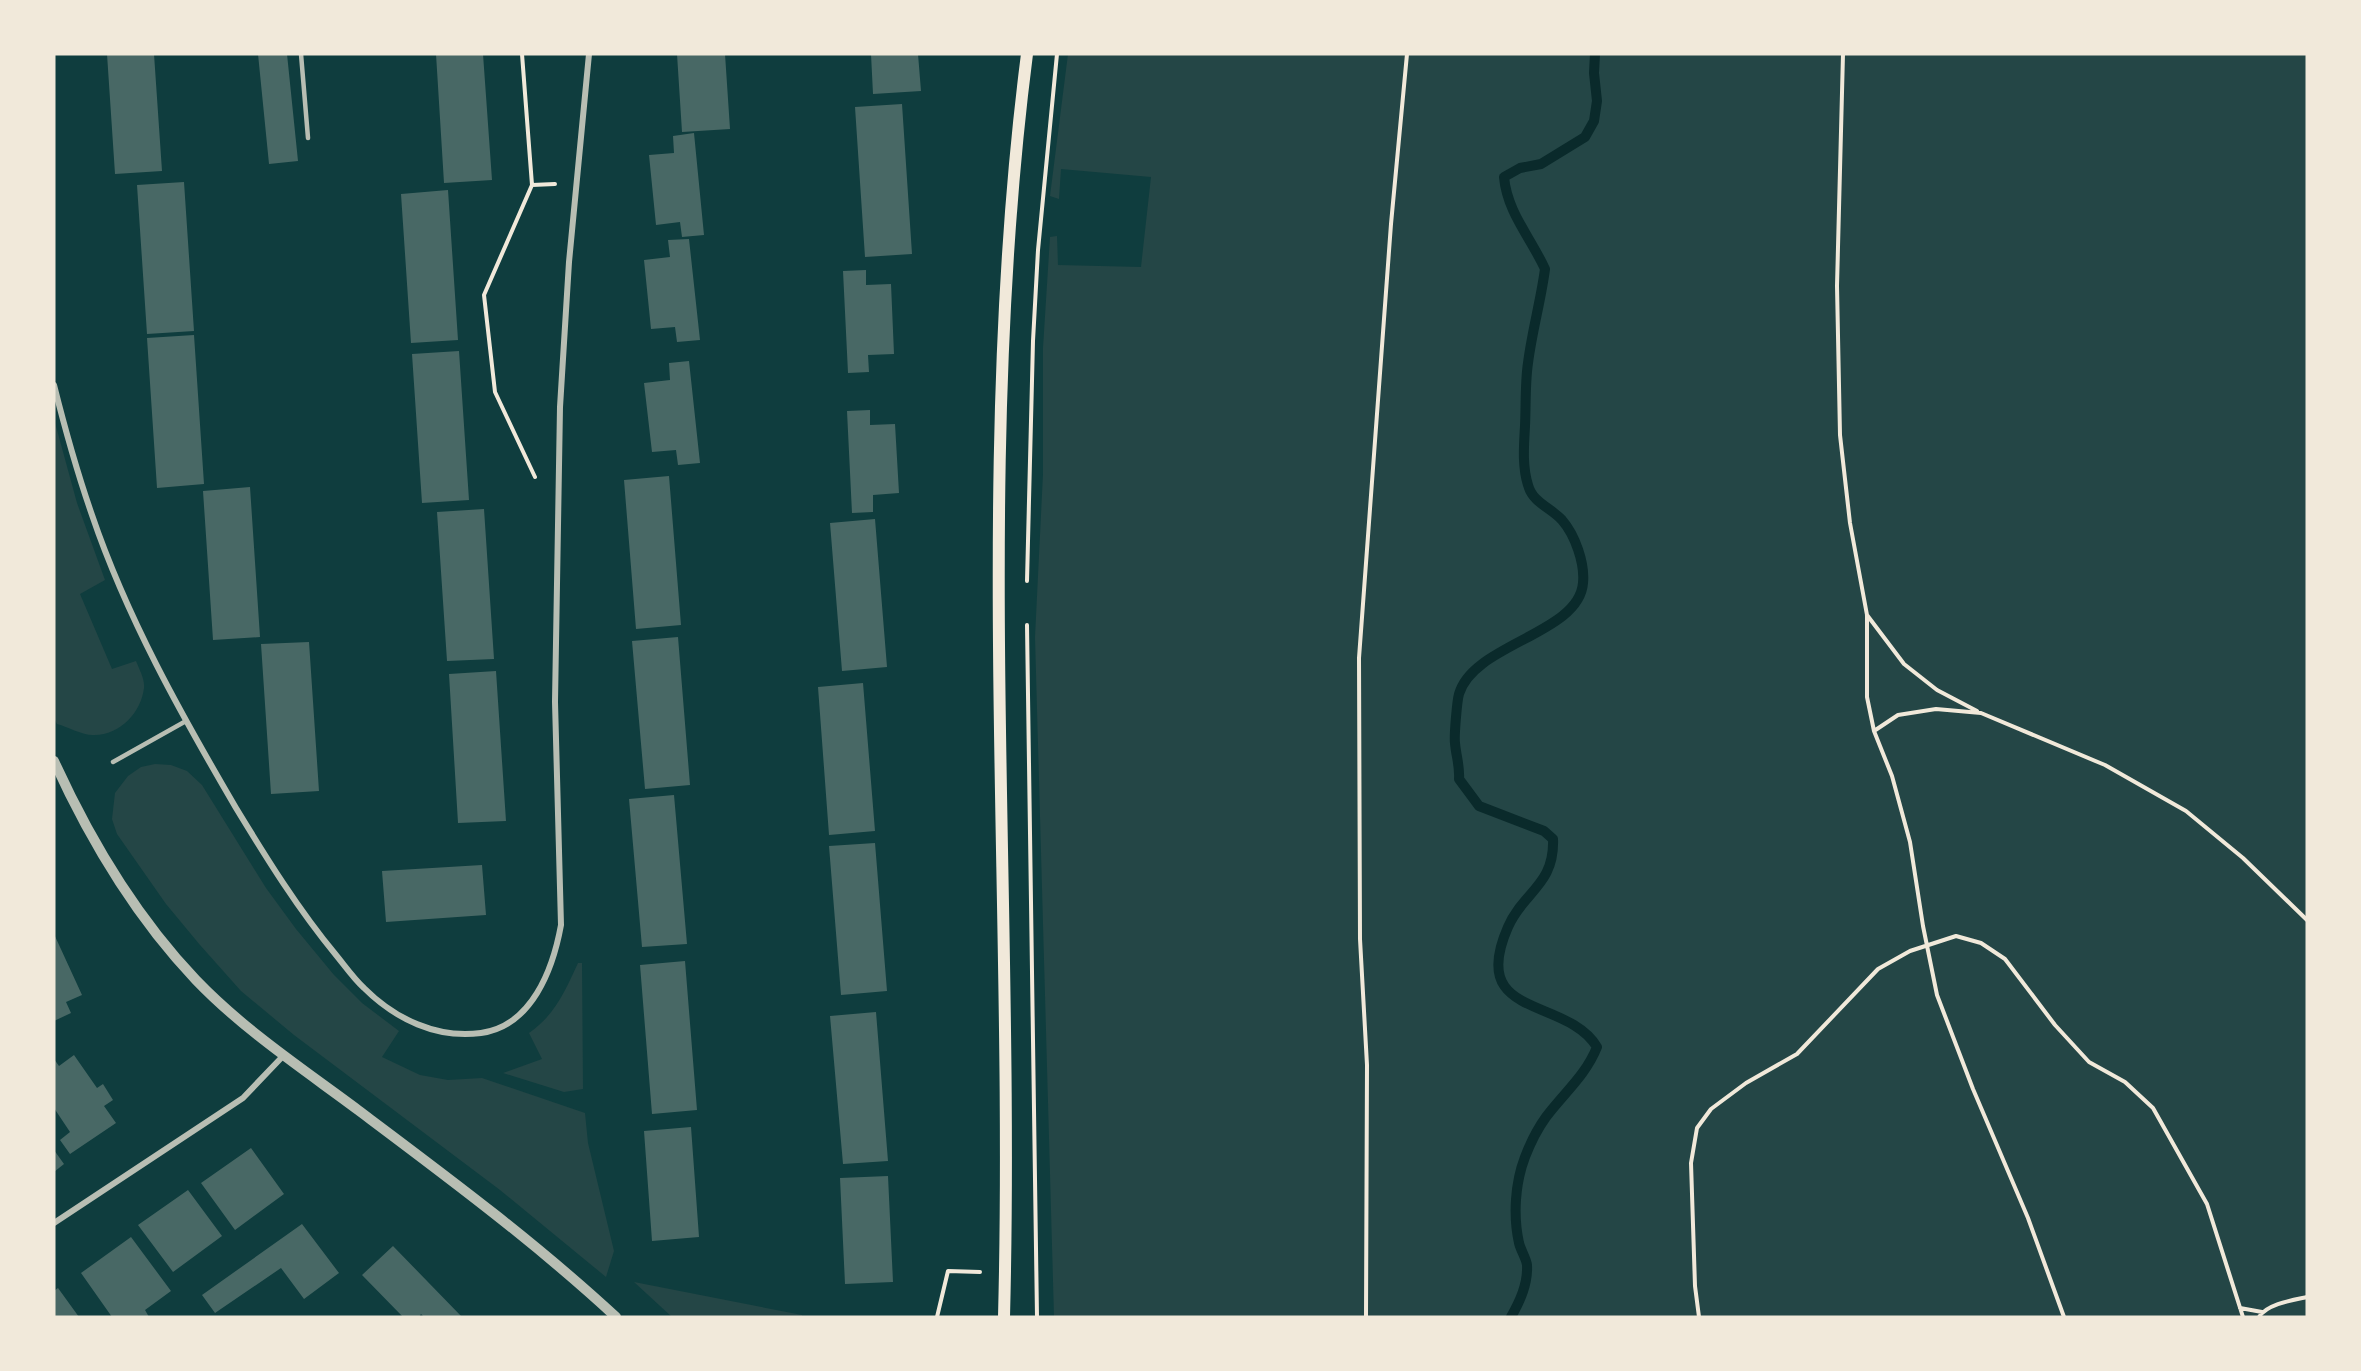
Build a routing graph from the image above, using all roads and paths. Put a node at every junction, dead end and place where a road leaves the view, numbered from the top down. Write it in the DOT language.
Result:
graph roads {
  1 [pos="301,54"];
  2 [pos="522,54"];
  3 [pos="589,54"];
  4 [pos="1027,54"];
  5 [pos="1057,54"];
  6 [pos="1407,54"];
  7 [pos="1843,54"];
  8 [pos="308,138"];
  9 [pos="54,385"];
  10 [pos="559,501"];
  11 [pos="1027,584"];
  12 [pos="1867,615"];
  13 [pos="1027,619"];
  14 [pos="1980,712"];
  15 [pos="186,721"];
  16 [pos="1874,730"];
  17 [pos="54,760"];
  18 [pos="113,762"];
  19 [pos="2307,920"];
  20 [pos="1927,946"];
  21 [pos="285,1055"];
  22 [pos="54,1223"];
  23 [pos="1005,1273"];
  24 [pos="2307,1297"];
  25 [pos="2240,1308"];
  26 [pos="2261,1315"];
  27 [pos="616,1317"];
  28 [pos="937,1317"];
  29 [pos="1004,1317"];
  30 [pos="1037,1317"];
  31 [pos="1366,1317"];
  32 [pos="1699,1317"];
  33 [pos="2064,1317"];
  34 [pos="2243,1317"];
  1 -- 8 [label="lane"];
  2 -- 10 [label="path"];
  3 -- 10 [label="street"];
  4 -- 23 [label="main road"];
  5 -- 11 [label="path"];
  6 -- 31 [label="path"];
  7 -- 12 [label="path"];
  9 -- 15 [label="street"];
  10 -- 15 [label="street"];
  12 -- 14 [label="path"];
  12 -- 16 [label="path"];
  13 -- 30 [label="path"];
  14 -- 16 [label="path"];
  14 -- 19 [label="path"];
  15 -- 18 [label="lane"];
  16 -- 20 [label="path"];
  17 -- 21 [label="street"];
  20 -- 25 [label="path"];
  20 -- 32 [label="path"];
  20 -- 33 [label="path"];
  21 -- 22 [label="street"];
  21 -- 27 [label="street"];
  23 -- 28 [label="path"];
  23 -- 29 [label="main road"];
  24 -- 26 [label="path"];
  25 -- 26 [label="path"];
  25 -- 34 [label="path"];
}
